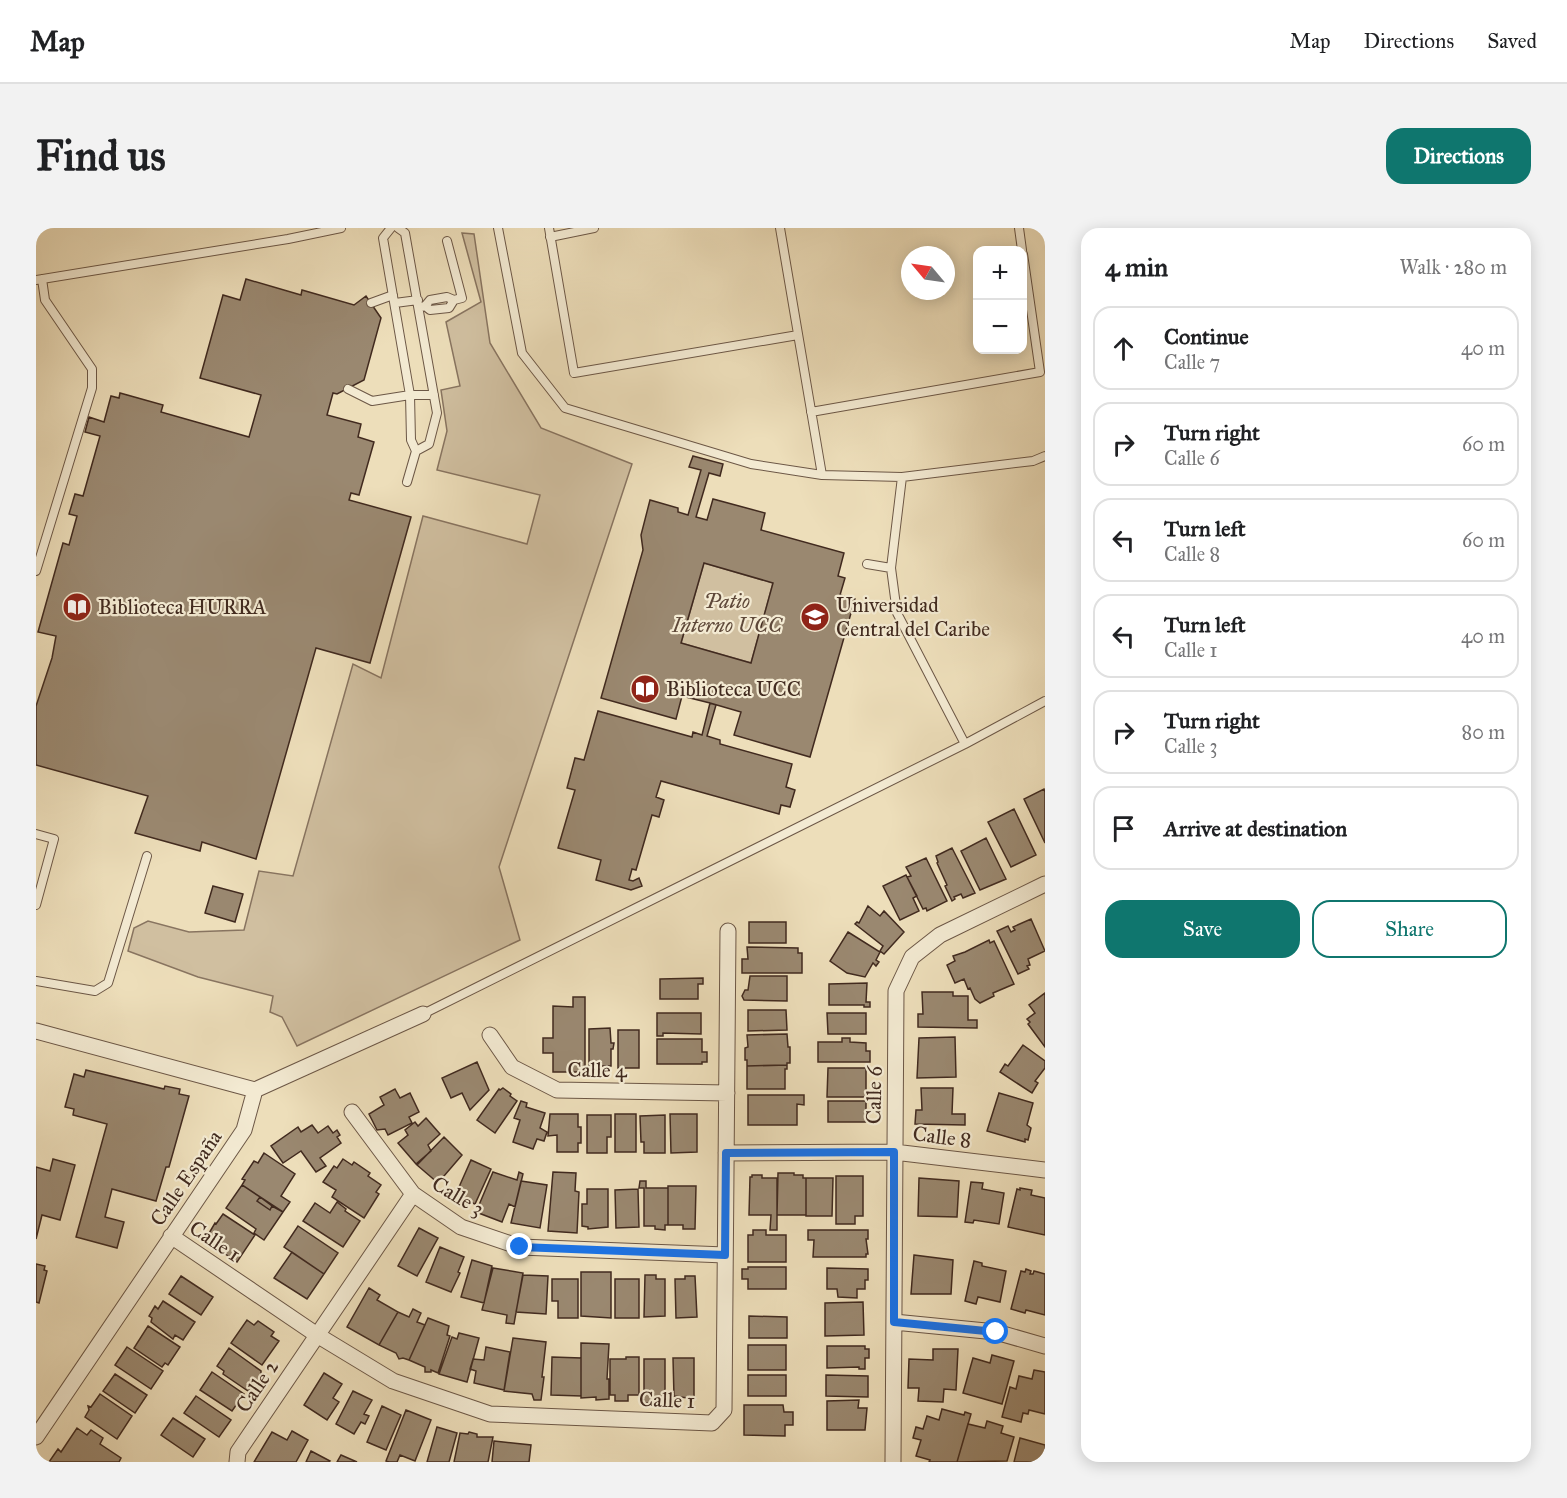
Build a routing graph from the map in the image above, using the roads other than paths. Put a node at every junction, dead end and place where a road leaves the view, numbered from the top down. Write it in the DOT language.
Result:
graph roads {
  1 [pos="341,228"];
  2 [pos="391,228"];
  3 [pos="398,228"];
  4 [pos="498,228"];
  5 [pos="594,228"];
  6 [pos="780,228"];
  7 [pos="1019,228"];
  8 [pos="549,232"];
  9 [pos="447,241"];
  10 [pos="1021,246"];
  11 [pos="39,280"];
  12 [pos="1027,285"];
  13 [pos="394,299"];
  14 [pos="371,303"];
  15 [pos="420,304"];
  16 [pos="798,335"];
  17 [pos="348,389"];
  18 [pos="434,394"];
  19 [pos="410,395"];
  20 [pos="812,412"];
  21 [pos="416,451"];
  22 [pos="1045,456"];
  23 [pos="822,475"];
  24 [pos="902,477"];
  25 [pos="407,482"];
  26 [pos="867,564"];
  27 [pos="891,568"];
  28 [pos="36,571"];
  29 [pos="1045,701"];
  30 [pos="965,744"];
  31 [pos="36,834"];
  32 [pos="147,856"];
  33 [pos="1045,884"];
  34 [pos="38,892"];
  35 [pos="36,905"];
  36 [pos="728,931"];
  37 [pos="36,981"];
  38 [pos="423,1014"];
  39 [pos="36,1031"];
  40 [pos="490,1035"];
  41 [pos="255,1090"];
  42 [pos="727,1093"];
  43 [pos="352,1112"];
  44 [pos="894,1152"];
  45 [pos="726,1153"];
  46 [pos="1045,1170"];
  47 [pos="413,1194"];
  48 [pos="171,1236"];
  49 [pos="725,1255"];
  50 [pos="894,1322"];
  51 [pos="317,1335"];
  52 [pos="1045,1346"];
  53 [pos="36,1437"];
  54 [pos="237,1462"];
  55 [pos="893,1462"];
  1 -- 11 [label="lane"];
  2 -- 13 [label="lane"];
  3 -- 15 [label="lane"];
  4 -- 23 [label="lane"];
  5 -- 8 [label="lane"];
  6 -- 16 [label="lane"];
  7 -- 10 [label="lane"];
  8 -- 16 [label="lane"];
  9 -- 15 [label="lane"];
  11 -- 28 [label="lane"];
  12 -- 20 [label="lane"];
  13 -- 14 [label="lane"];
  13 -- 15 [label="lane"];
  13 -- 19 [label="lane"];
  15 -- 18 [label="lane"];
  16 -- 20 [label="lane"];
  17 -- 19 [label="lane"];
  18 -- 19 [label="lane"];
  18 -- 21 [label="lane"];
  19 -- 21 [label="lane"];
  20 -- 23 [label="lane"];
  21 -- 25 [label="lane"];
  22 -- 24 [label="lane"];
  23 -- 24 [label="lane"];
  24 -- 27 [label="lane"];
  26 -- 27 [label="lane"];
  27 -- 30 [label="lane"];
  29 -- 30 [label="lane"];
  30 -- 38 [label="lane"];
  31 -- 34 [label="lane"];
  32 -- 37 [label="lane"];
  33 -- 44 [label="street, Calle 6"];
  34 -- 35 [label="lane"];
  36 -- 42 [label="street, Calle 1"];
  38 -- 41 [label="street"];
  39 -- 41 [label="street"];
  40 -- 42 [label="street, Calle 4"];
  41 -- 48 [label="street, Calle España"];
  42 -- 45 [label="street, Calle 1"];
  43 -- 47 [label="street, Calle 3"];
  44 -- 45 [label="street, Calle 8"];
  44 -- 46 [label="street, Calle 8"];
  44 -- 50 [label="street, Calle 6"];
  45 -- 49 [label="street, Calle 1"];
  47 -- 49 [label="street, Calle 3"];
  47 -- 51 [label="street, Calle 2"];
  48 -- 51 [label="street, Calle 1"];
  48 -- 53 [label="street, Calle España"];
  49 -- 51 [label="street, Calle 1"];
  50 -- 52 [label="street"];
  50 -- 55 [label="street, Calle 6"];
  51 -- 54 [label="street, Calle 2"];
}
